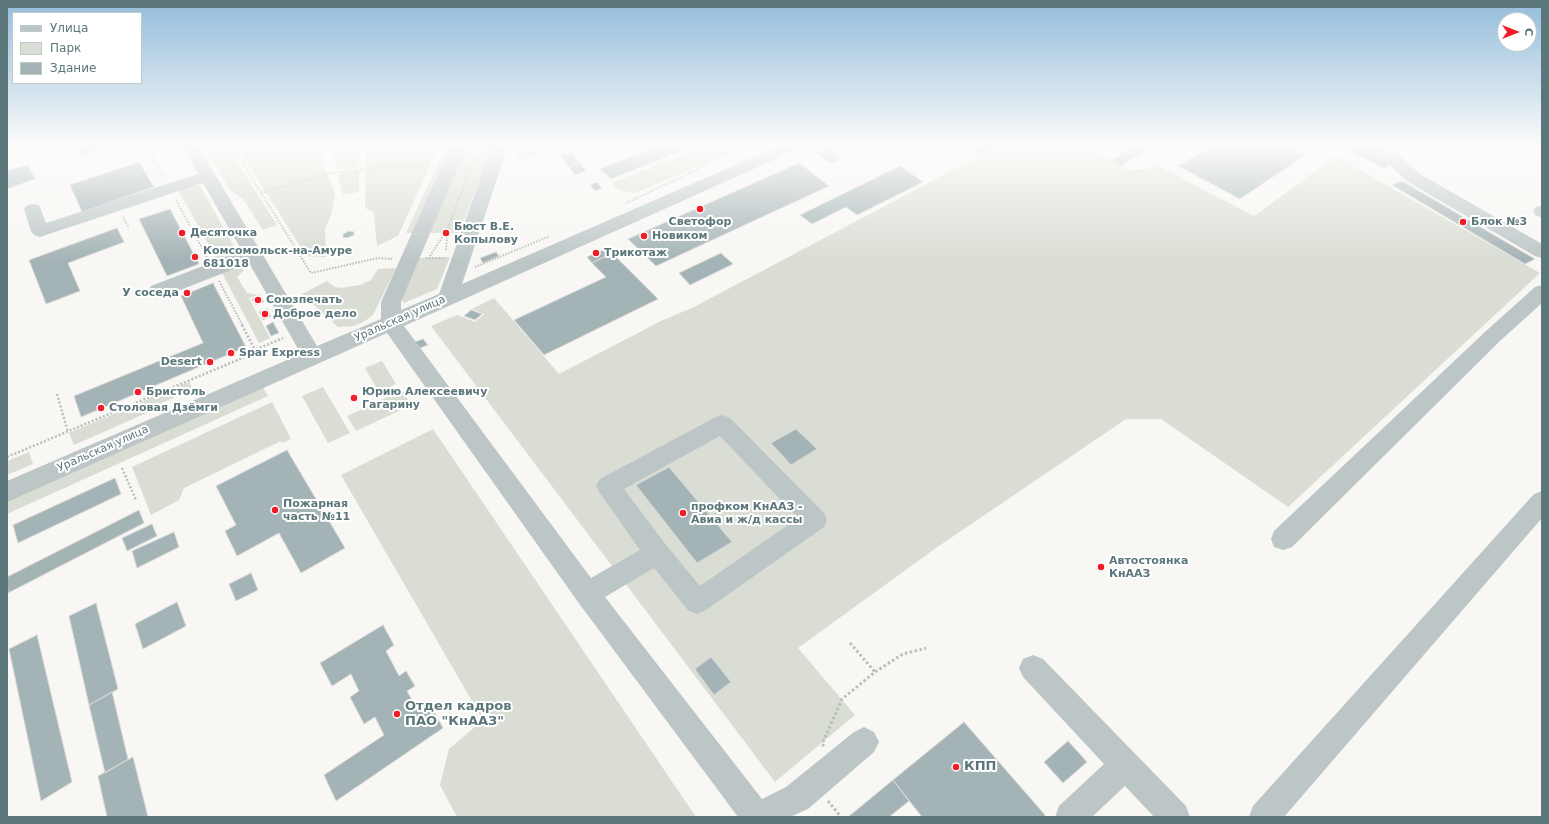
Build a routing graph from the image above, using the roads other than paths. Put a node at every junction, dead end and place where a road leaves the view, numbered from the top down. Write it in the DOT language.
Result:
graph roads {
  1 [pos="181,184"];
  2 [pos="213,184"];
  3 [pos="442,184"];
  4 [pos="487,184"];
  5 [pos="705,184"];
  6 [pos="1425,184"];
  7 [pos="33,209"];
  8 [pos="1542,252"];
  9 [pos="253,254"];
  10 [pos="158,291"];
  11 [pos="1542,292"];
  12 [pos="447,298"];
  13 [pos="391,323"];
  14 [pos="313,357"];
  15 [pos="7,492"];
  16 [pos="1542,501"];
  17 [pos="1283,539"];
  18 [pos="657,553"];
  19 [pos="587,594"];
  20 [pos="1033,668"];
  21 [pos="864,742"];
  22 [pos="1125,765"];
  23 [pos="757,817"];
  24 [pos="1070,817"];
  25 [pos="1175,817"];
  26 [pos="1264,817"];
  1 -- 7 [label="street"];
  2 -- 9 [label="street"];
  3 -- 13 [label="street"];
  4 -- 12 [label="street"];
  5 -- 12 [label="street, Уральская улица"];
  6 -- 8 [label="street"];
  9 -- 10 [label="street"];
  9 -- 14 [label="street"];
  11 -- 17 [label="street"];
  12 -- 13 [label="street, Уральская улица"];
  13 -- 14 [label="street, Уральская улица"];
  13 -- 19 [label="street"];
  14 -- 15 [label="street, Уральская улица"];
  16 -- 26 [label="street"];
  18 -- 18 [label="street"];
  18 -- 19 [label="street"];
  19 -- 23 [label="street"];
  20 -- 22 [label="street"];
  21 -- 23 [label="street"];
  22 -- 24 [label="street"];
  22 -- 25 [label="street"];
}
